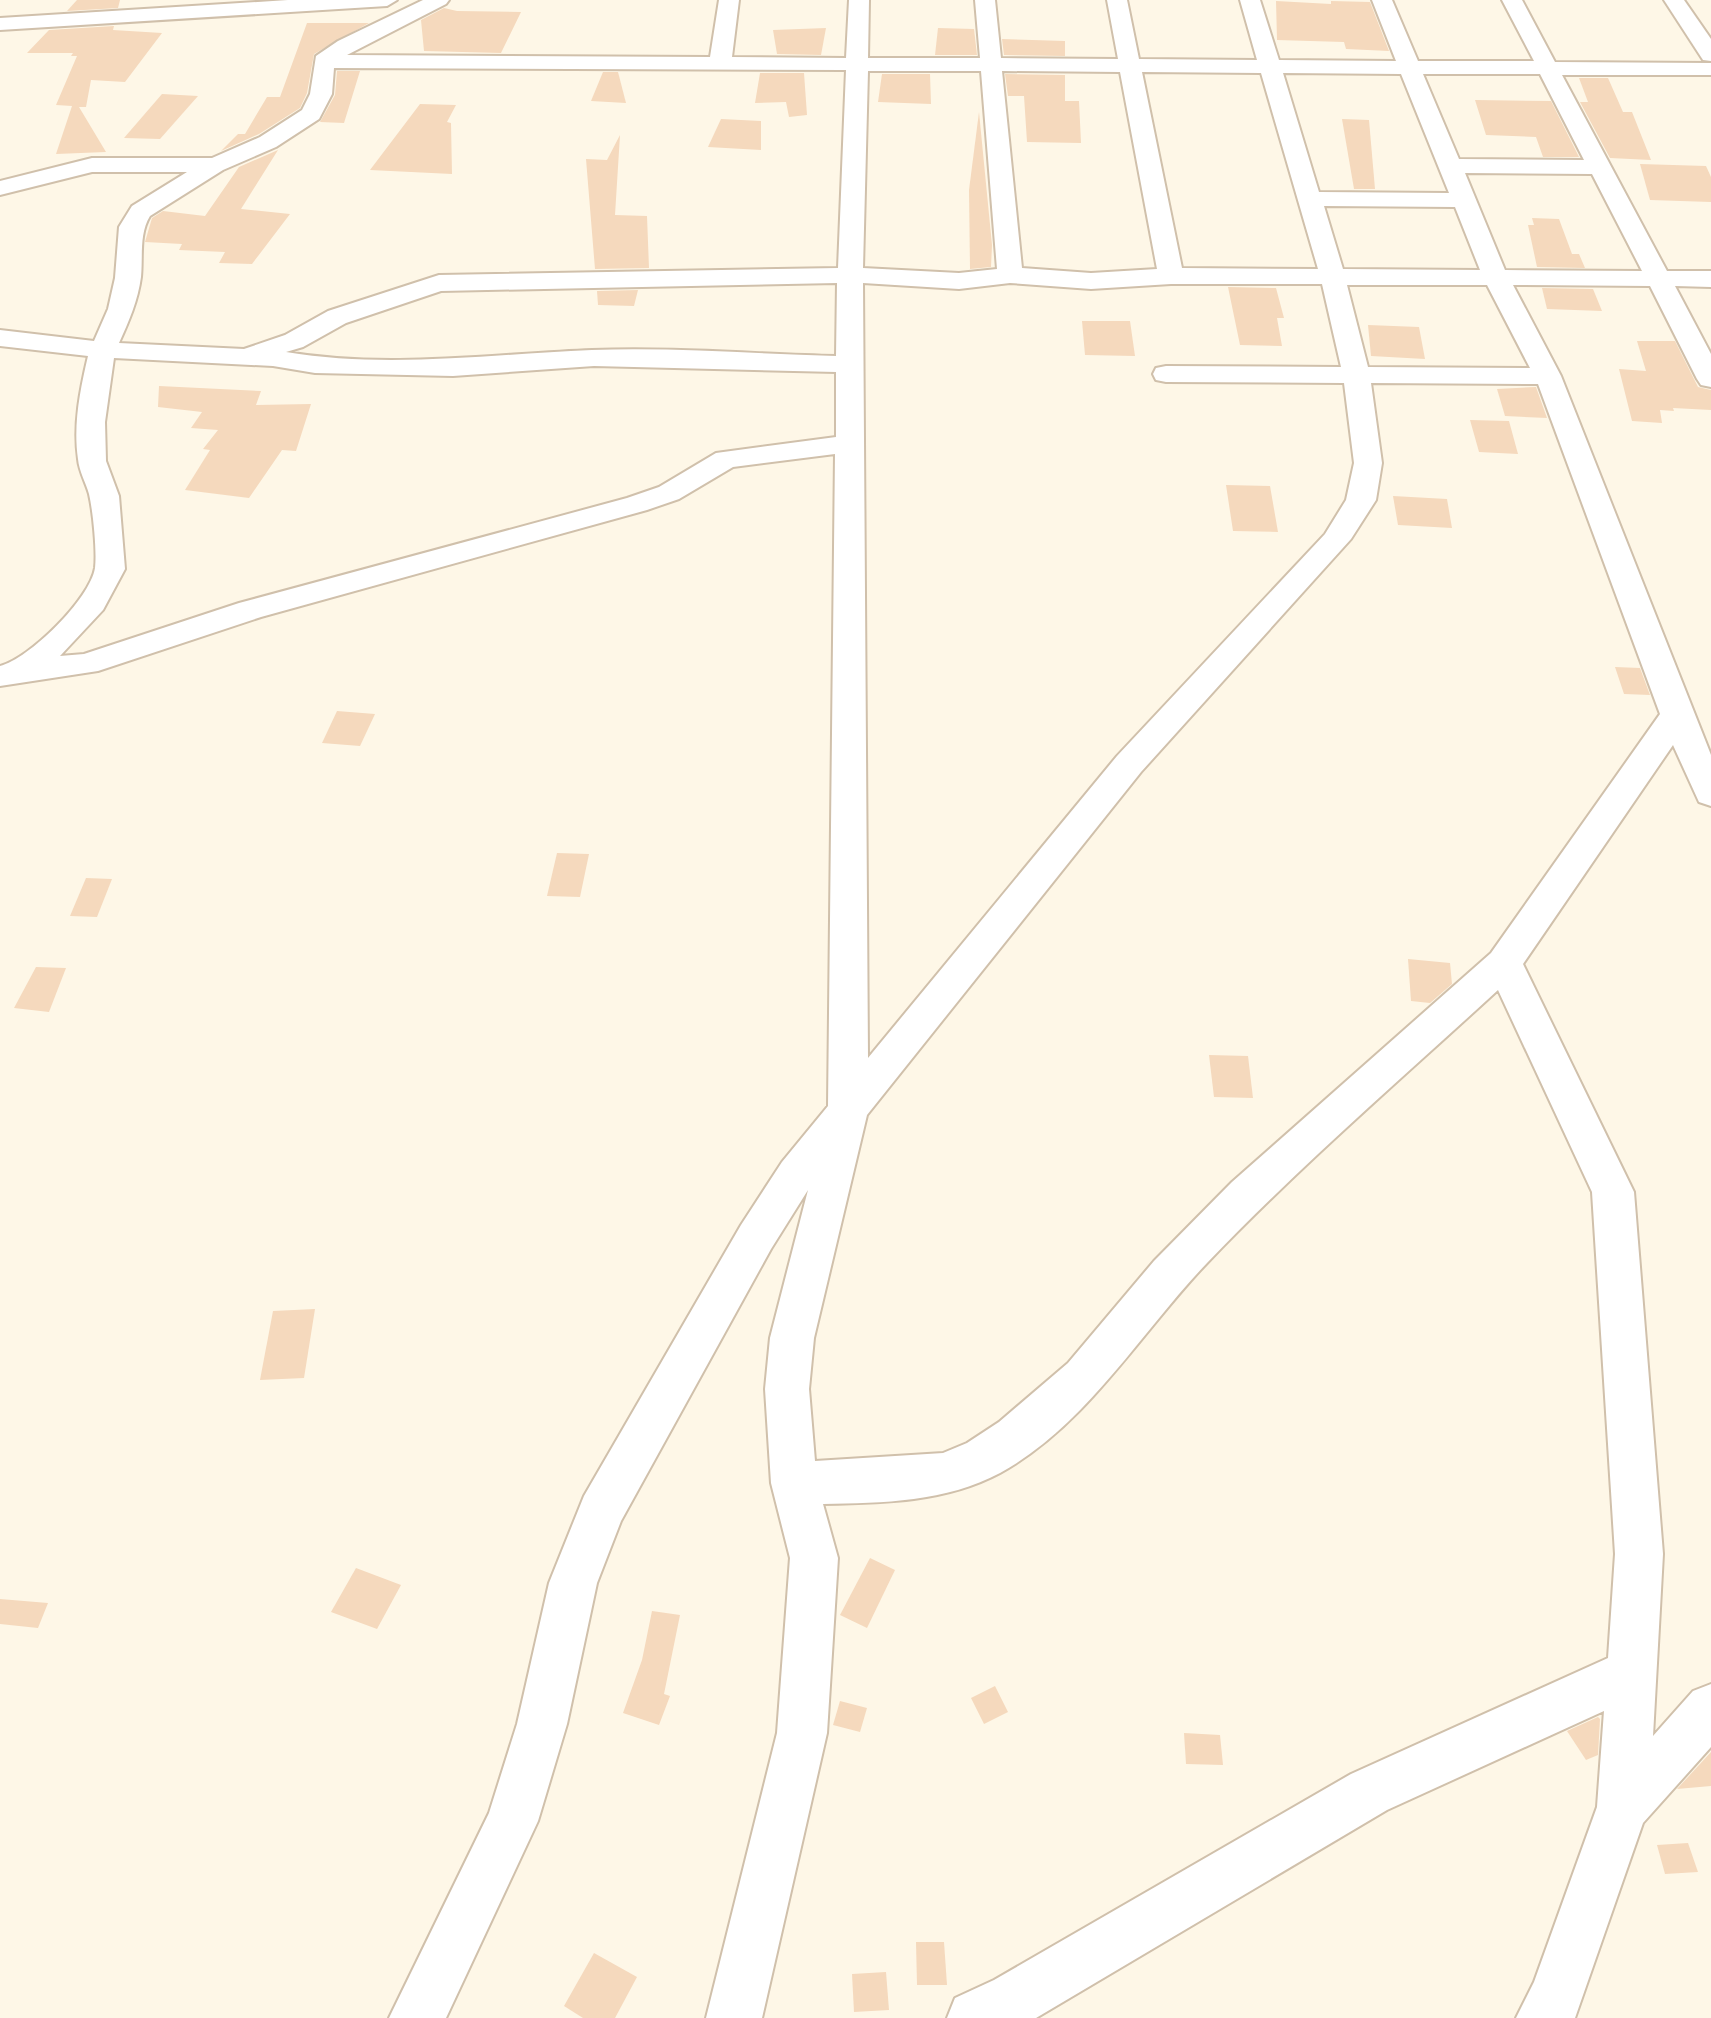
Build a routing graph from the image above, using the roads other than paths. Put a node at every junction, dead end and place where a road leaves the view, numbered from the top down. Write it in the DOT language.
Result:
graph roads {
  1 [pos="14,0"];
  2 [pos="387,0"];
  3 [pos="439,0"];
  4 [pos="729,0"];
  5 [pos="859,0"];
  6 [pos="985,0"];
  7 [pos="1117,0"];
  8 [pos="1250,0"];
  9 [pos="1382,0"];
  10 [pos="1512,0"];
  11 [pos="1674,0"];
  12 [pos="270,4"];
  13 [pos="1,24"];
  14 [pos="1711,55"];
  15 [pos="324,61"];
  16 [pos="720,63"];
  17 [pos="857,64"];
  18 [pos="990,65"];
  19 [pos="1129,65"];
  20 [pos="1270,66"];
  21 [pos="1409,67"];
  22 [pos="1548,68"];
  23 [pos="1711,69"];
  24 [pos="215,165"];
  25 [pos="1450,166"];
  26 [pos="1600,167"];
  27 [pos="5,182"];
  28 [pos="1309,199"];
  29 [pos="1464,200"];
  30 [pos="850,275"];
  31 [pos="1010,275"];
  32 [pos="1171,276"];
  33 [pos="1333,277"];
  34 [pos="1496,278"];
  35 [pos="1659,279"];
  36 [pos="1711,279"];
  37 [pos="0,338"];
  38 [pos="103,350"];
  39 [pos="242,358"];
  40 [pos="850,364"];
  41 [pos="1166,374"];
  42 [pos="1356,375"];
  43 [pos="1548,376"];
  44 [pos="1711,379"];
  45 [pos="850,444"];
  46 [pos="13,673"];
  47 [pos="1677,715"];
  48 [pos="1711,794"];
  49 [pos="1504,963"];
  50 [pos="848,1110"];
  51 [pos="794,1483"];
  52 [pos="1631,1673"];
  53 [pos="1711,1709"];
  54 [pos="1623,1807"];
  55 [pos="417,2018"];
  56 [pos="734,2018"];
  57 [pos="975,2018"];
  58 [pos="1544,2018"];
  1 -- 13 [label="street"];
  2 -- 12 [label="street"];
  3 -- 15 [label="street"];
  4 -- 16 [label="street"];
  5 -- 17 [label="street"];
  6 -- 18 [label="street"];
  7 -- 19 [label="street"];
  8 -- 20 [label="street"];
  9 -- 21 [label="street"];
  10 -- 22 [label="street"];
  11 -- 14 [label="street"];
  12 -- 13 [label="street"];
  15 -- 16 [label="street"];
  15 -- 24 [label="street"];
  16 -- 17 [label="street"];
  17 -- 18 [label="street"];
  17 -- 30 [label="street"];
  18 -- 19 [label="street"];
  18 -- 31 [label="street"];
  19 -- 20 [label="street"];
  19 -- 32 [label="street"];
  20 -- 21 [label="street"];
  20 -- 28 [label="street"];
  21 -- 22 [label="street"];
  21 -- 25 [label="street"];
  22 -- 23 [label="street"];
  22 -- 26 [label="street"];
  24 -- 27 [label="street"];
  24 -- 38 [label="street"];
  25 -- 26 [label="street"];
  25 -- 29 [label="street"];
  26 -- 35 [label="street"];
  28 -- 29 [label="street"];
  28 -- 33 [label="street"];
  29 -- 34 [label="street"];
  30 -- 31 [label="street"];
  30 -- 39 [label="street"];
  30 -- 40 [label="street"];
  31 -- 32 [label="street"];
  32 -- 33 [label="street"];
  33 -- 34 [label="street"];
  33 -- 42 [label="street"];
  34 -- 35 [label="street"];
  34 -- 43 [label="street"];
  35 -- 36 [label="street"];
  35 -- 44 [label="street"];
  37 -- 38 [label="street"];
  38 -- 39 [label="street"];
  38 -- 46 [label="street"];
  39 -- 40 [label="street"];
  40 -- 45 [label="street"];
  41 -- 42 [label="street"];
  42 -- 43 [label="street"];
  42 -- 50 [label="street"];
  43 -- 47 [label="street"];
  45 -- 46 [label="street"];
  45 -- 50 [label="street"];
  47 -- 48 [label="street"];
  47 -- 49 [label="street"];
  49 -- 51 [label="street"];
  49 -- 52 [label="street"];
  50 -- 51 [label="street"];
  50 -- 55 [label="street"];
  51 -- 56 [label="street"];
  52 -- 54 [label="street"];
  52 -- 57 [label="street"];
  53 -- 54 [label="street"];
  54 -- 58 [label="street"];
}
